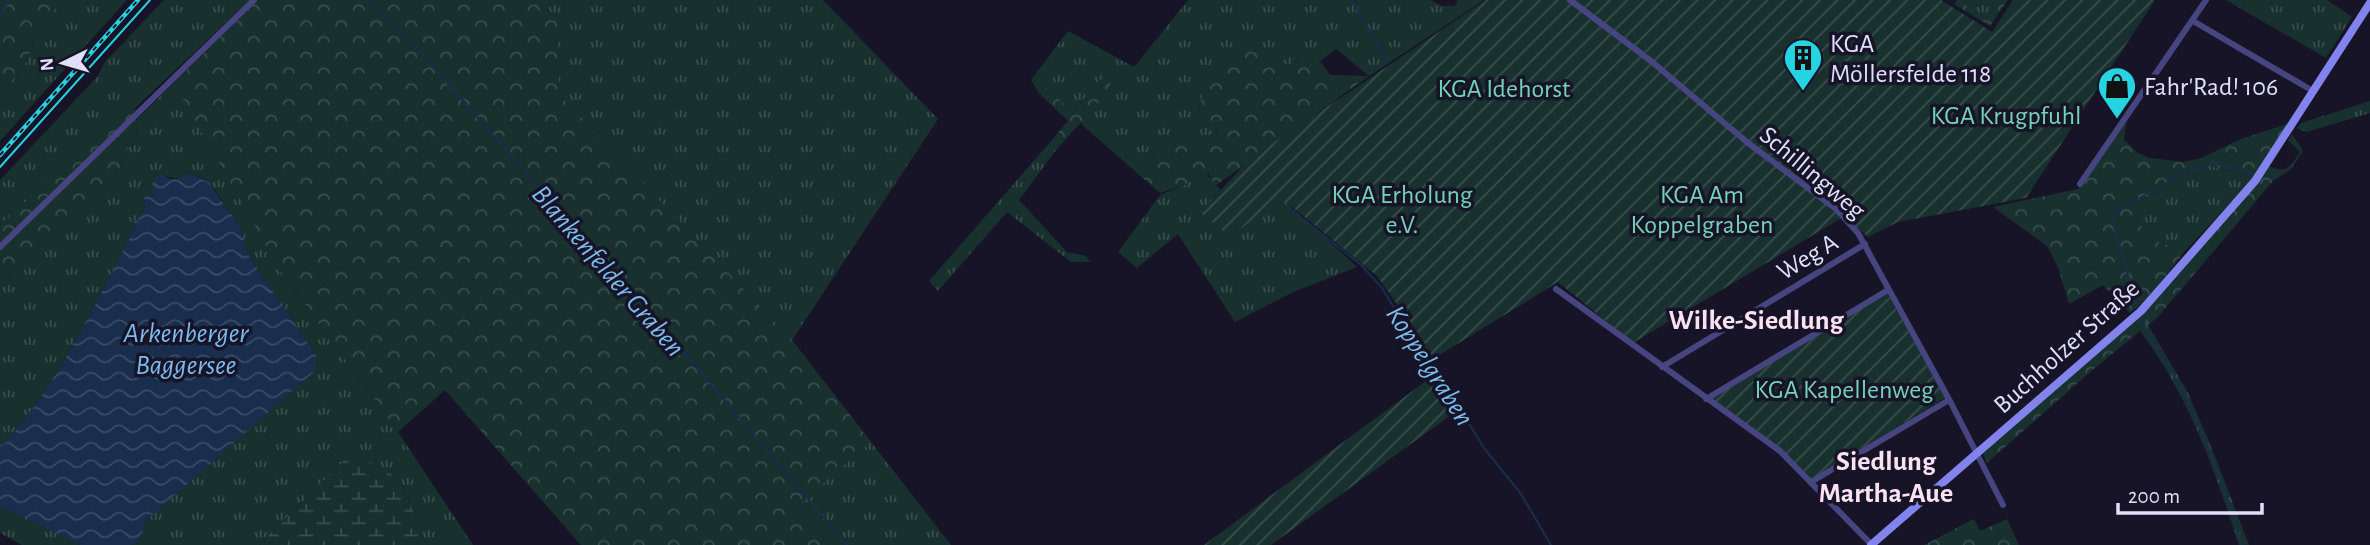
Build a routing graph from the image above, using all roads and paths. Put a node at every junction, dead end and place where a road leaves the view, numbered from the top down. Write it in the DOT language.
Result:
graph roads {
  1 [pos="254,0"];
  2 [pos="1570,0"];
  3 [pos="2206,0"];
  4 [pos="2370,4"];
  5 [pos="2193,22"];
  6 [pos="2313,91"];
  7 [pos="2080,184"];
  8 [pos="1865,244"];
  9 [pos="0,247"];
  10 [pos="1556,289"];
  11 [pos="1888,290"];
  12 [pos="1662,367"];
  13 [pos="1706,399"];
  14 [pos="1950,400"];
  15 [pos="1977,453"];
  16 [pos="1811,482"];
  17 [pos="2003,505"];
  18 [pos="1871,545"];
  1 -- 9 [label="street"];
  2 -- 8 [label="street, Schillingweg"];
  3 -- 5 [label="street"];
  4 -- 6 [label="street, Buchholzer Straße"];
  5 -- 6 [label="street"];
  5 -- 7 [label="street"];
  6 -- 15 [label="street, Buchholzer Straße"];
  8 -- 11 [label="street, Schillingweg"];
  8 -- 12 [label="street, Weg A"];
  10 -- 12 [label="street"];
  11 -- 13 [label="street"];
  11 -- 14 [label="street, Schillingweg"];
  12 -- 13 [label="street"];
  13 -- 16 [label="street"];
  14 -- 15 [label="street, Schillingweg"];
  14 -- 16 [label="street"];
  15 -- 17 [label="street, Schillingweg"];
  15 -- 18 [label="street, Buchholzer Straße"];
  16 -- 18 [label="street"];
}
